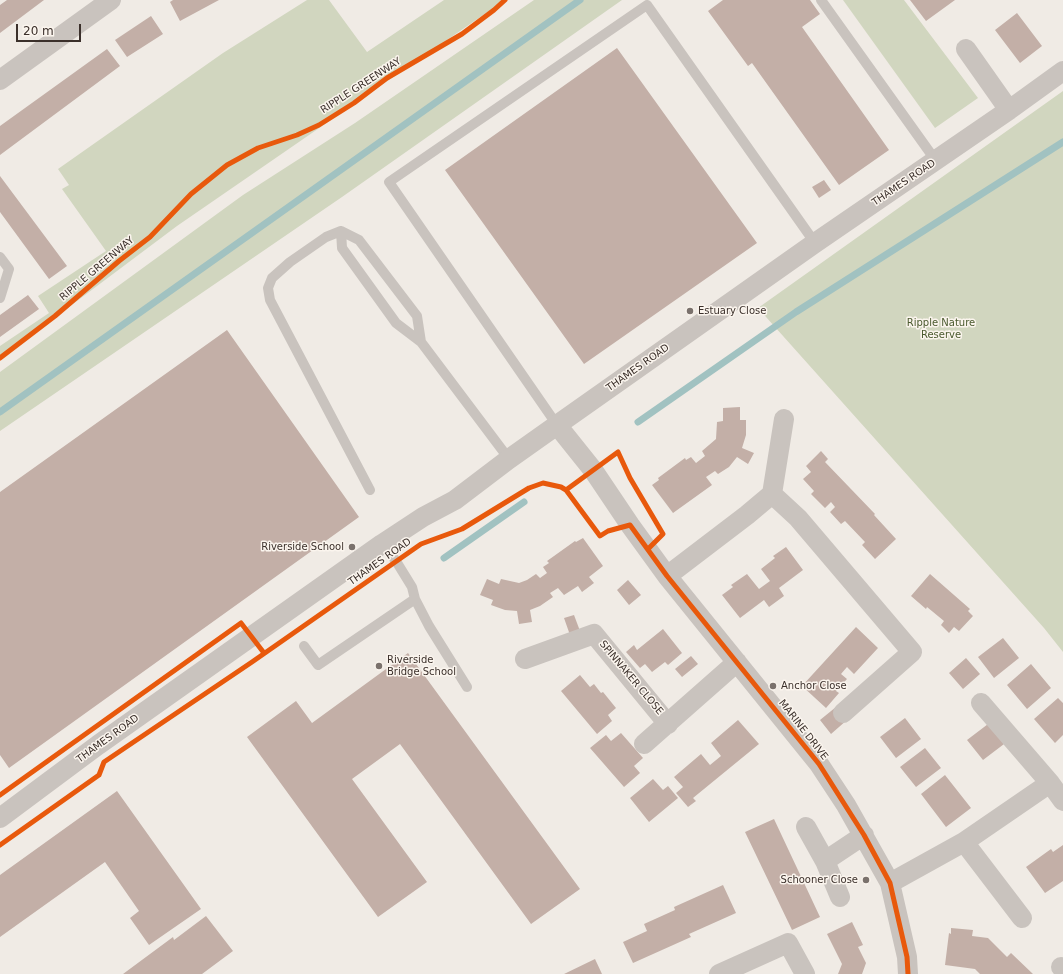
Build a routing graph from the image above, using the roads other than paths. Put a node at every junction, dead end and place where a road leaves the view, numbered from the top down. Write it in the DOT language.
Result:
graph roads {
  1 [pos="111,0"];
  2 [pos="820,0"];
  3 [pos="966,49"];
  4 [pos="1063,71"];
  5 [pos="0,80"];
  6 [pos="1009,110"];
  7 [pos="936,161"];
  8 [pos="342,231"];
  9 [pos="815,243"];
  10 [pos="0,257"];
  11 [pos="0,298"];
  12 [pos="421,342"];
  13 [pos="784,419"];
  14 [pos="557,425"];
  15 [pos="509,459"];
  16 [pos="370,490"];
  17 [pos="772,494"];
  18 [pos="382,544"];
  19 [pos="667,576"];
  20 [pos="415,599"];
  21 [pos="304,646"];
  22 [pos="525,659"];
  23 [pos="737,662"];
  24 [pos="467,687"];
  25 [pos="982,703"];
  26 [pos="843,713"];
  27 [pos="668,724"];
  28 [pos="644,744"];
  29 [pos="1050,783"];
  30 [pos="1063,801"];
  31 [pos="0,818"];
  32 [pos="806,827"];
  33 [pos="864,835"];
  34 [pos="964,842"];
  35 [pos="825,861"];
  36 [pos="890,883"];
  37 [pos="840,897"];
  38 [pos="1022,918"];
  39 [pos="719,974"];
  40 [pos="804,974"];
  41 [pos="908,974"];
  1 -- 5 [label="street"];
  2 -- 7 [label="lane"];
  3 -- 6 [label="street"];
  4 -- 6 [label="street, THAMES ROAD"];
  6 -- 7 [label="street, THAMES ROAD"];
  7 -- 9 [label="street, THAMES ROAD"];
  8 -- 12 [label="lane"];
  8 -- 12 [label="lane"];
  8 -- 16 [label="lane"];
  9 -- 14 [label="street, THAMES ROAD"];
  9 -- 14 [label="lane"];
  10 -- 11 [label="lane"];
  12 -- 15 [label="lane"];
  13 -- 17 [label="street"];
  14 -- 15 [label="street, THAMES ROAD"];
  14 -- 19 [label="street, MARINE DRIVE"];
  15 -- 18 [label="street, THAMES ROAD"];
  17 -- 19 [label="street"];
  17 -- 26 [label="street"];
  18 -- 20 [label="lane"];
  18 -- 31 [label="street, THAMES ROAD"];
  19 -- 23 [label="street, MARINE DRIVE"];
  20 -- 21 [label="lane"];
  20 -- 24 [label="lane"];
  22 -- 27 [label="street, SPINNAKER CLOSE"];
  23 -- 27 [label="street, SPINNAKER CLOSE"];
  23 -- 33 [label="street, MARINE DRIVE"];
  25 -- 29 [label="street"];
  27 -- 28 [label="street, SPINNAKER CLOSE"];
  29 -- 30 [label="street"];
  29 -- 34 [label="street"];
  32 -- 35 [label="street"];
  33 -- 35 [label="street"];
  33 -- 36 [label="street, MARINE DRIVE"];
  34 -- 36 [label="street"];
  34 -- 38 [label="street"];
  35 -- 37 [label="street"];
  36 -- 41 [label="street, MARINE DRIVE"];
  39 -- 40 [label="street"];
}
